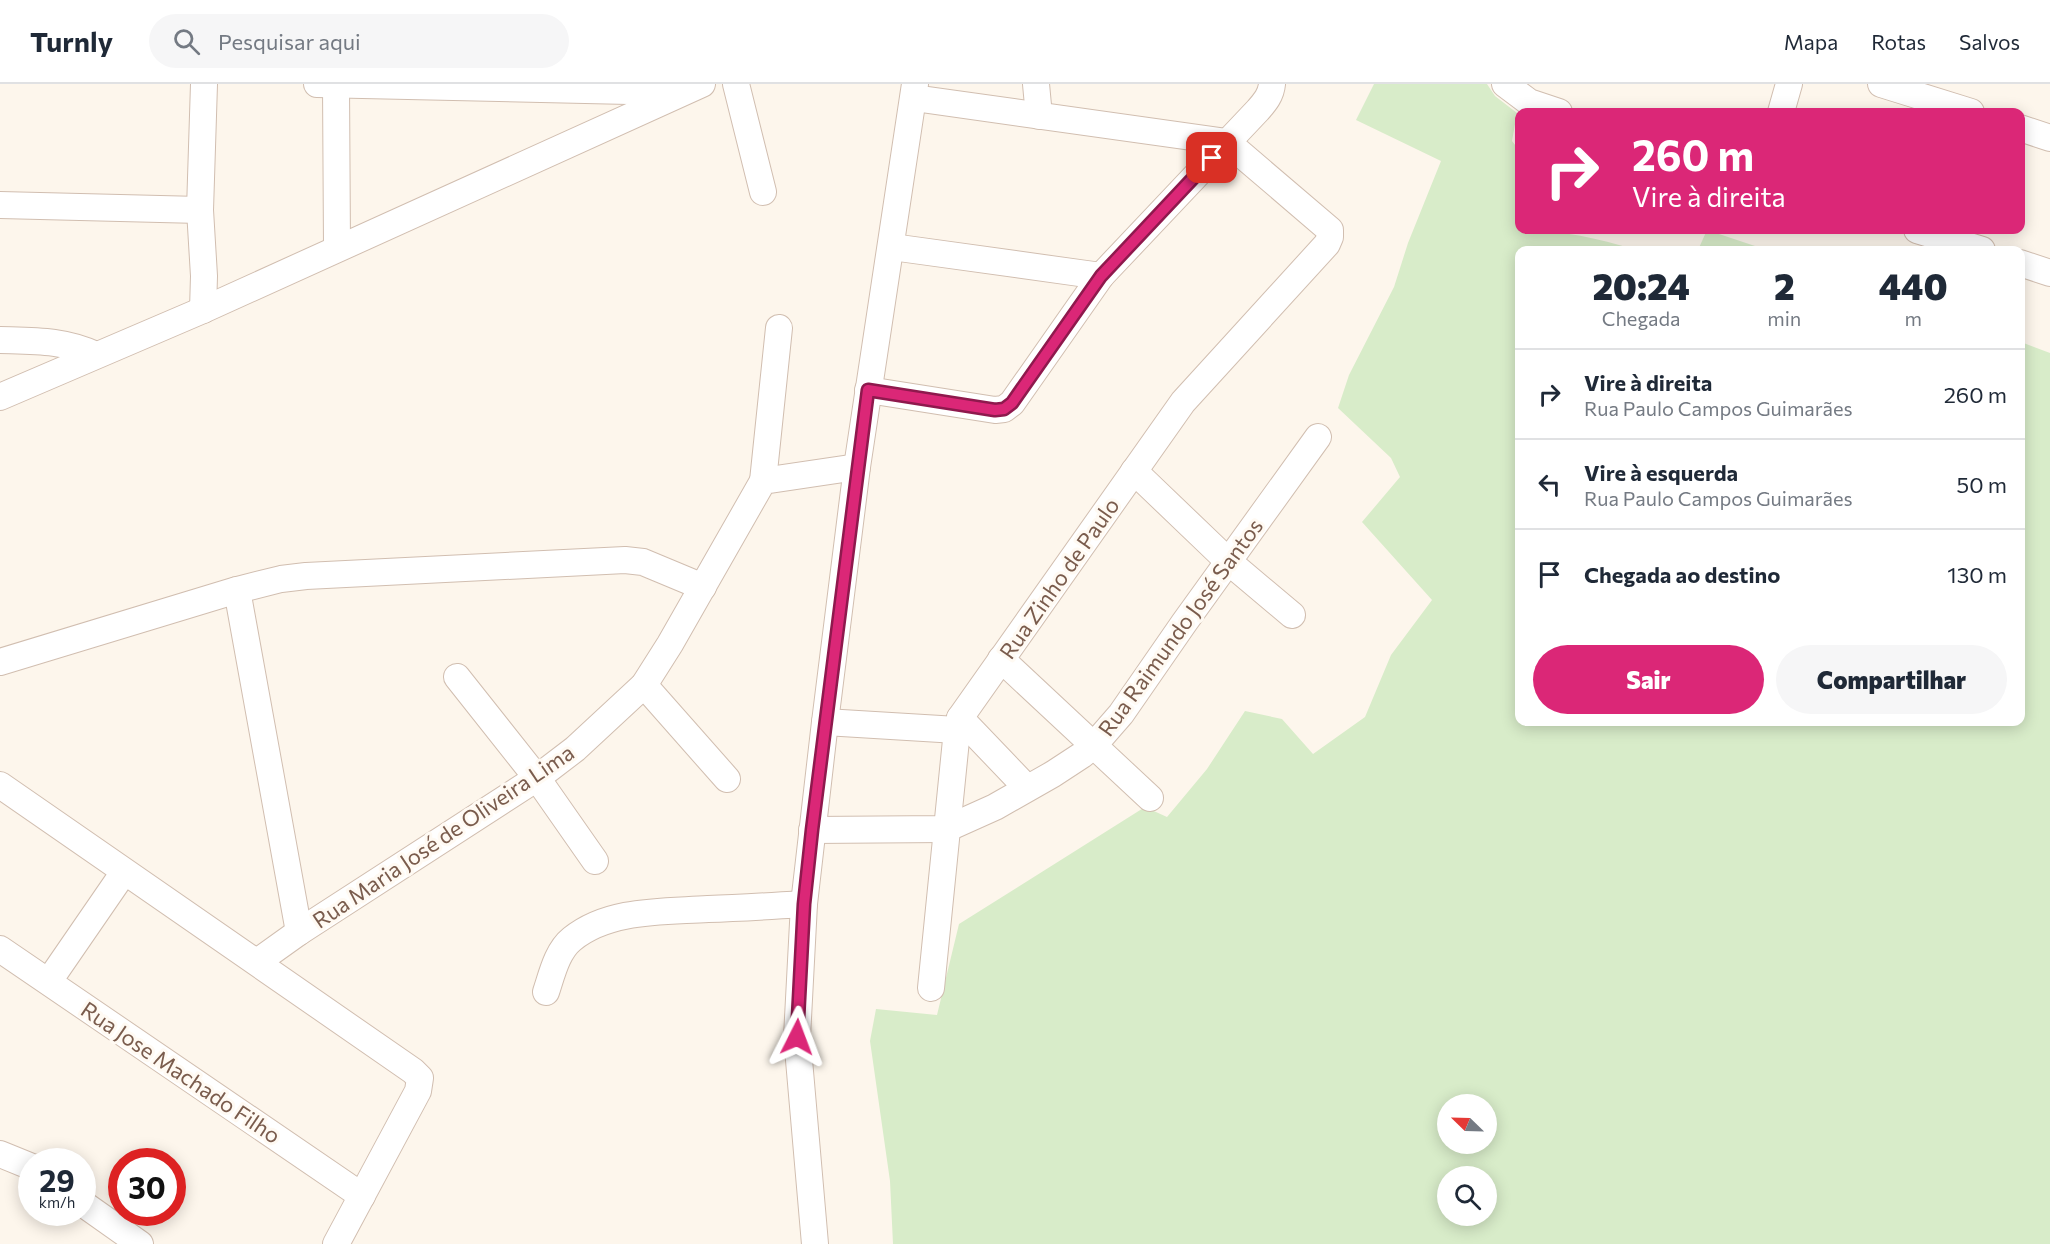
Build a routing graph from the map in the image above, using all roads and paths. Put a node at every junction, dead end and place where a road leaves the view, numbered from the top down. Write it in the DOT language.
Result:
graph roads {
  1 [pos="204,84"];
  2 [pos="736,84"];
  3 [pos="1036,84"];
  4 [pos="1272,84"];
  5 [pos="1504,84"];
  6 [pos="1790,84"];
  7 [pos="1881,84"];
  8 [pos="326,85"];
  9 [pos="691,88"];
  10 [pos="914,91"];
  11 [pos="1547,108"];
  12 [pos="1782,108"];
  13 [pos="1958,108"];
  14 [pos="1039,116"];
  15 [pos="2025,130"];
  16 [pos="2050,138"];
  17 [pos="1227,142"];
  18 [pos="763,192"];
  19 [pos="0,205"];
  20 [pos="200,210"];
  21 [pos="1959,236"];
  22 [pos="1975,246"];
  23 [pos="338,247"];
  24 [pos="892,247"];
  25 [pos="2025,265"];
  26 [pos="2050,273"];
  27 [pos="1101,276"];
  28 [pos="203,309"];
  29 [pos="779,328"];
  30 [pos="0,340"];
  31 [pos="96,355"];
  32 [pos="868,390"];
  33 [pos="0,397"];
  34 [pos="1318,437"];
  35 [pos="858,467"];
  36 [pos="1134,471"];
  37 [pos="763,481"];
  38 [pos="1229,562"];
  39 [pos="703,587"];
  40 [pos="237,590"];
  41 [pos="1292,615"];
  42 [pos="1001,658"];
  43 [pos="0,662"];
  44 [pos="457,677"];
  45 [pos="644,685"];
  46 [pos="825,722"];
  47 [pos="958,724"];
  48 [pos="1094,745"];
  49 [pos="537,778"];
  50 [pos="727,779"];
  51 [pos="0,785"];
  52 [pos="1027,788"];
  53 [pos="1150,798"];
  54 [pos="946,829"];
  55 [pos="812,830"];
  56 [pos="595,861"];
  57 [pos="124,872"];
  58 [pos="804,904"];
  59 [pos="299,932"];
  60 [pos="0,949"];
  61 [pos="257,962"];
  62 [pos="49,981"];
  63 [pos="931,988"];
  64 [pos="546,992"];
  65 [pos="0,1154"];
  66 [pos="18,1161"];
  67 [pos="362,1196"];
  68 [pos="96,1213"];
  69 [pos="140,1244"];
  70 [pos="336,1244"];
  71 [pos="815,1244"];
  1 -- 20 [label="street"];
  2 -- 18 [label="street"];
  3 -- 14 [label="street"];
  4 -- 17 [label="street"];
  5 -- 11 [label="street"];
  6 -- 12 [label="street"];
  7 -- 13 [label="street"];
  8 -- 9 [label="street"];
  8 -- 23 [label="street"];
  9 -- 23 [label="street"];
  10 -- 14 [label="street"];
  10 -- 24 [label="street"];
  14 -- 17 [label="street"];
  15 -- 16 [label="street"];
  17 -- 27 [label="street"];
  17 -- 36 [label="street, Rua Zinho de Paulo"];
  19 -- 20 [label="street"];
  20 -- 28 [label="street"];
  21 -- 22 [label="street"];
  23 -- 28 [label="street"];
  24 -- 27 [label="street"];
  24 -- 32 [label="street"];
  25 -- 26 [label="street"];
  27 -- 32 [label="street"];
  28 -- 31 [label="street"];
  29 -- 37 [label="street"];
  30 -- 31 [label="street"];
  31 -- 33 [label="street"];
  32 -- 35 [label="street"];
  34 -- 38 [label="street, Rua Raimundo José Santos"];
  35 -- 37 [label="street"];
  35 -- 46 [label="street"];
  36 -- 38 [label="street"];
  36 -- 42 [label="street, Rua Zinho de Paulo"];
  37 -- 39 [label="street, Rua Maria José de Oliveira Lima"];
  38 -- 41 [label="street"];
  38 -- 48 [label="street, Rua Raimundo José Santos"];
  39 -- 40 [label="street"];
  39 -- 45 [label="street, Rua Maria José de Oliveira Lima"];
  40 -- 43 [label="street"];
  40 -- 59 [label="street"];
  42 -- 47 [label="street, Rua Zinho de Paulo"];
  42 -- 48 [label="street"];
  44 -- 49 [label="street"];
  45 -- 49 [label="street, Rua Maria José de Oliveira Lima"];
  45 -- 50 [label="street"];
  46 -- 47 [label="street"];
  46 -- 55 [label="street"];
  47 -- 52 [label="street"];
  47 -- 54 [label="street, Rua Zinho de Paulo"];
  48 -- 52 [label="street, Rua Raimundo José Santos"];
  48 -- 53 [label="street"];
  49 -- 56 [label="street"];
  49 -- 59 [label="street, Rua Maria José de Oliveira Lima"];
  51 -- 57 [label="street"];
  52 -- 54 [label="street, Rua Raimundo José Santos"];
  54 -- 55 [label="street, Rua Raimundo José Santos"];
  54 -- 63 [label="street, Rua Zinho de Paulo"];
  55 -- 58 [label="street"];
  57 -- 61 [label="street"];
  57 -- 62 [label="street"];
  58 -- 64 [label="street"];
  58 -- 71 [label="street"];
  59 -- 61 [label="street, Rua Maria José de Oliveira Lima"];
  60 -- 62 [label="street, Rua Jose Machado Filho"];
  61 -- 67 [label="street"];
  62 -- 67 [label="street, Rua Jose Machado Filho"];
  65 -- 66 [label="street"];
  67 -- 70 [label="street"];
  68 -- 69 [label="street"];
}
